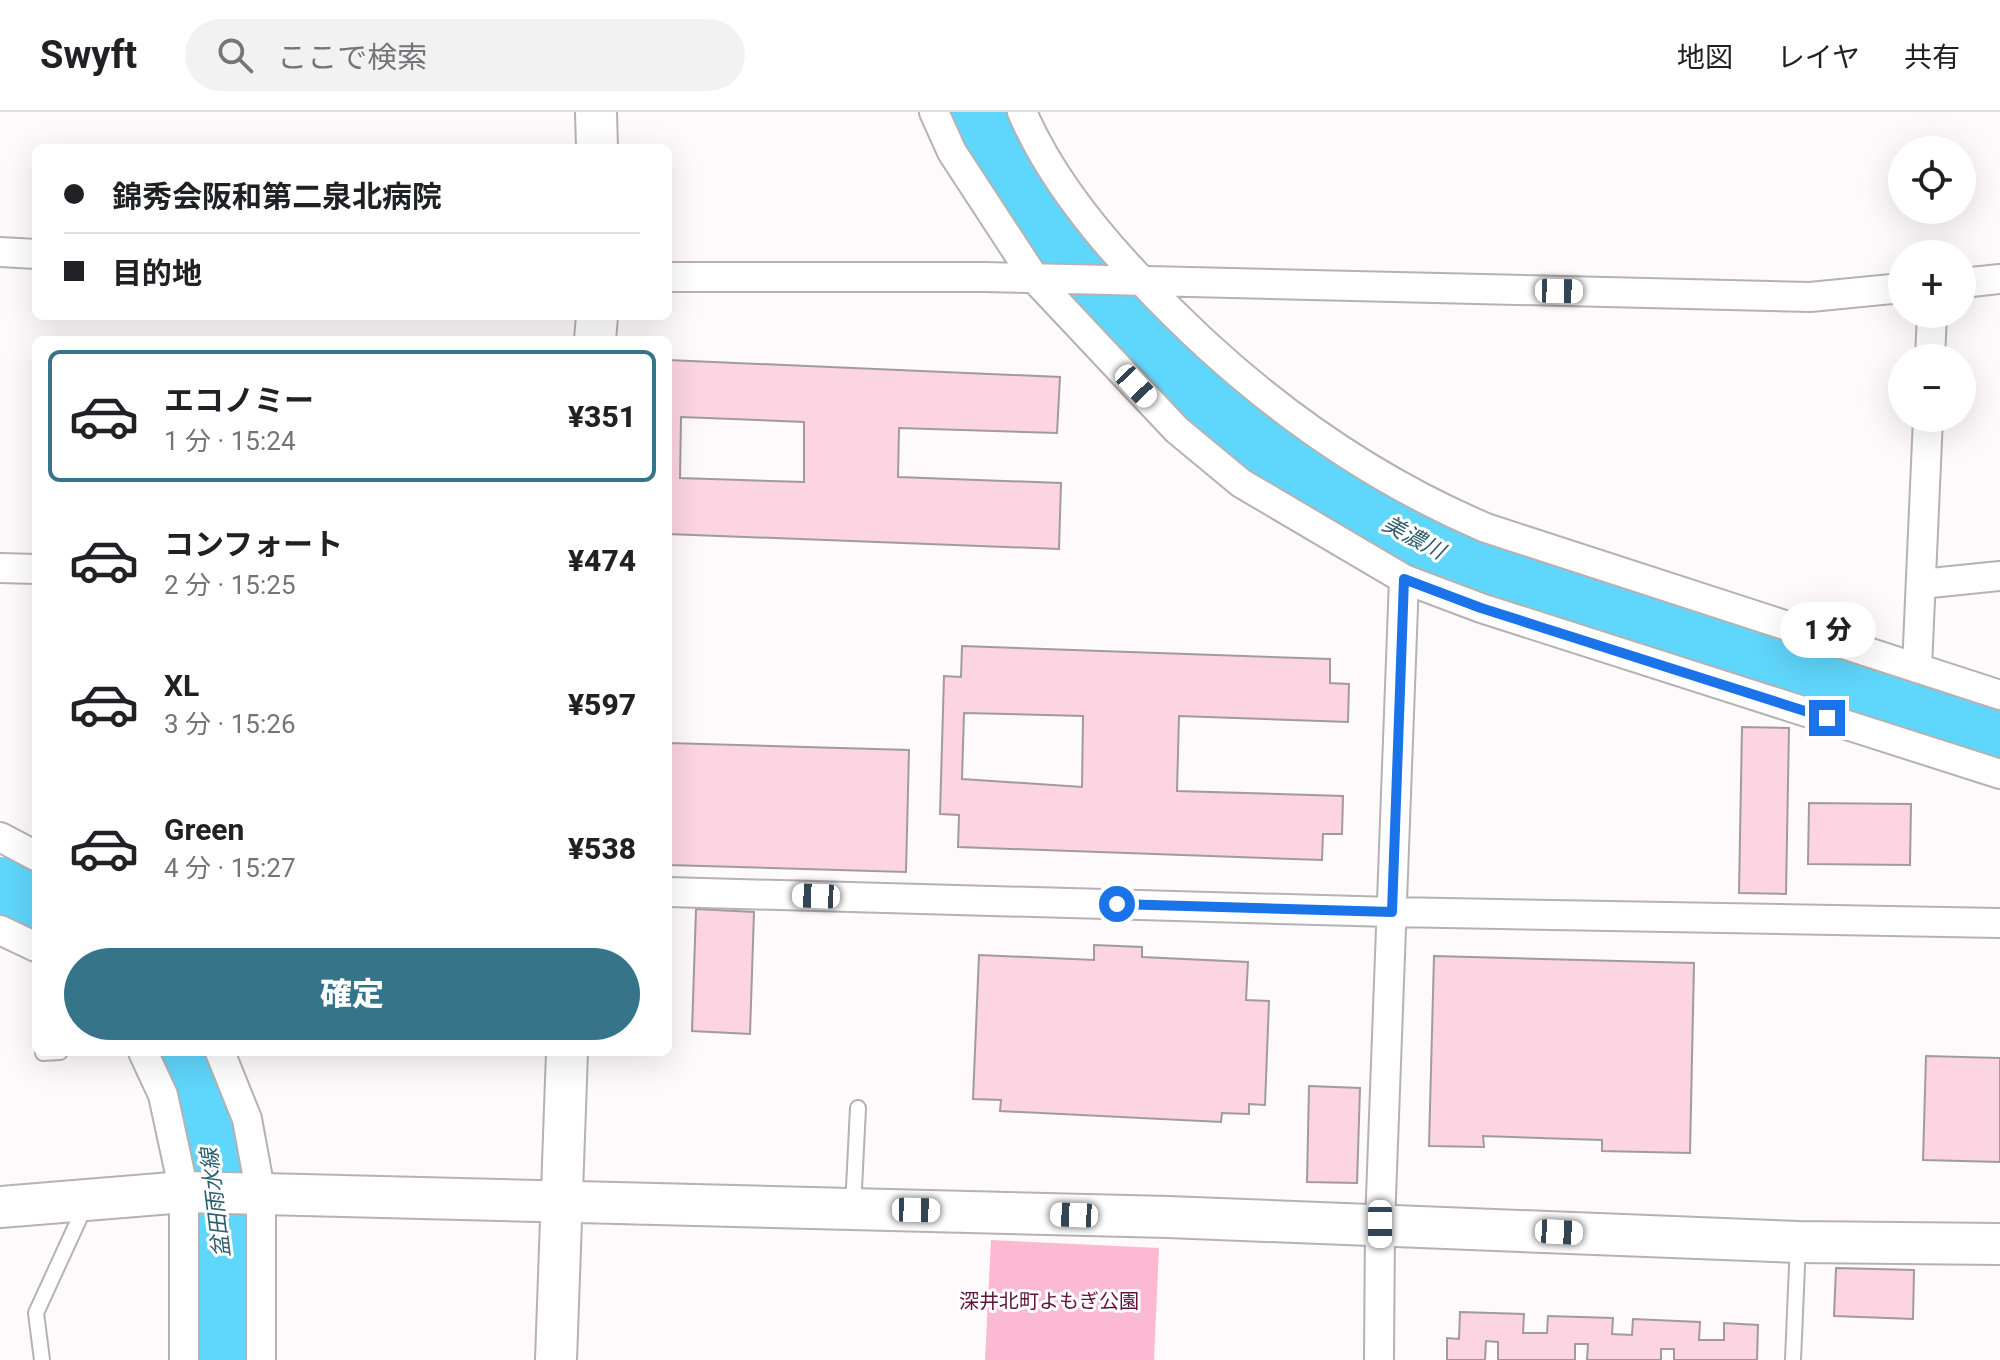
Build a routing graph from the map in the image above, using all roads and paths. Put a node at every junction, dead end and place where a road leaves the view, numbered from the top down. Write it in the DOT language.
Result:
graph roads {
  1 [pos="596,112"];
  2 [pos="934,112"];
  3 [pos="1022,112"];
  4 [pos="597,144"];
  5 [pos="0,252"];
  6 [pos="32,254"];
  7 [pos="672,277"];
  8 [pos="1035,279"];
  9 [pos="2000,279"];
  10 [pos="1130,281"];
  11 [pos="1976,282"];
  12 [pos="1888,289"];
  13 [pos="1927,432"];
  14 [pos="0,568"];
  15 [pos="32,569"];
  16 [pos="2000,576"];
  17 [pos="1404,579"];
  18 [pos="1921,584"];
  19 [pos="1917,668"];
  20 [pos="2000,695"];
  21 [pos="2000,774"];
  22 [pos="0,837"];
  23 [pos="32,854"];
  24 [pos="672,892"];
  25 [pos="1392,912"];
  26 [pos="2000,923"];
  27 [pos="0,930"];
  28 [pos="32,945"];
  29 [pos="145,1056"];
  30 [pos="222,1056"];
  31 [pos="567,1056"];
  32 [pos="858,1108"];
  33 [pos="195,1192"];
  34 [pos="253,1194"];
  35 [pos="88,1200"];
  36 [pos="562,1203"];
  37 [pos="0,1207"];
  38 [pos="853,1208"];
  39 [pos="1380,1224"];
  40 [pos="1798,1242"];
  41 [pos="2000,1244"];
  42 [pos="42,1360"];
  43 [pos="184,1360"];
  44 [pos="261,1360"];
  45 [pos="556,1360"];
  46 [pos="1379,1360"];
  47 [pos="1793,1360"];
  1 -- 4 [label="street"];
  2 -- 8 [label="street"];
  3 -- 10 [label="street"];
  5 -- 6 [label="street"];
  7 -- 8 [label="street"];
  8 -- 10 [label="street"];
  8 -- 17 [label="street"];
  9 -- 11 [label="street"];
  10 -- 12 [label="street"];
  10 -- 19 [label="street"];
  13 -- 18 [label="street"];
  14 -- 15 [label="street"];
  16 -- 18 [label="street"];
  17 -- 21 [label="street"];
  17 -- 25 [label="street"];
  18 -- 19 [label="street"];
  19 -- 20 [label="street"];
  22 -- 23 [label="street"];
  24 -- 25 [label="street"];
  25 -- 26 [label="street"];
  25 -- 39 [label="street"];
  27 -- 28 [label="street"];
  29 -- 33 [label="street"];
  30 -- 34 [label="street"];
  31 -- 36 [label="street"];
  32 -- 38 [label="lane"];
  33 -- 34 [label="street"];
  33 -- 35 [label="street"];
  33 -- 43 [label="street"];
  34 -- 36 [label="street"];
  34 -- 44 [label="street"];
  35 -- 37 [label="street"];
  35 -- 42 [label="lane"];
  36 -- 38 [label="street"];
  36 -- 45 [label="street"];
  38 -- 39 [label="street"];
  39 -- 40 [label="street"];
  39 -- 46 [label="street"];
  40 -- 41 [label="street"];
  40 -- 47 [label="lane"];
}
